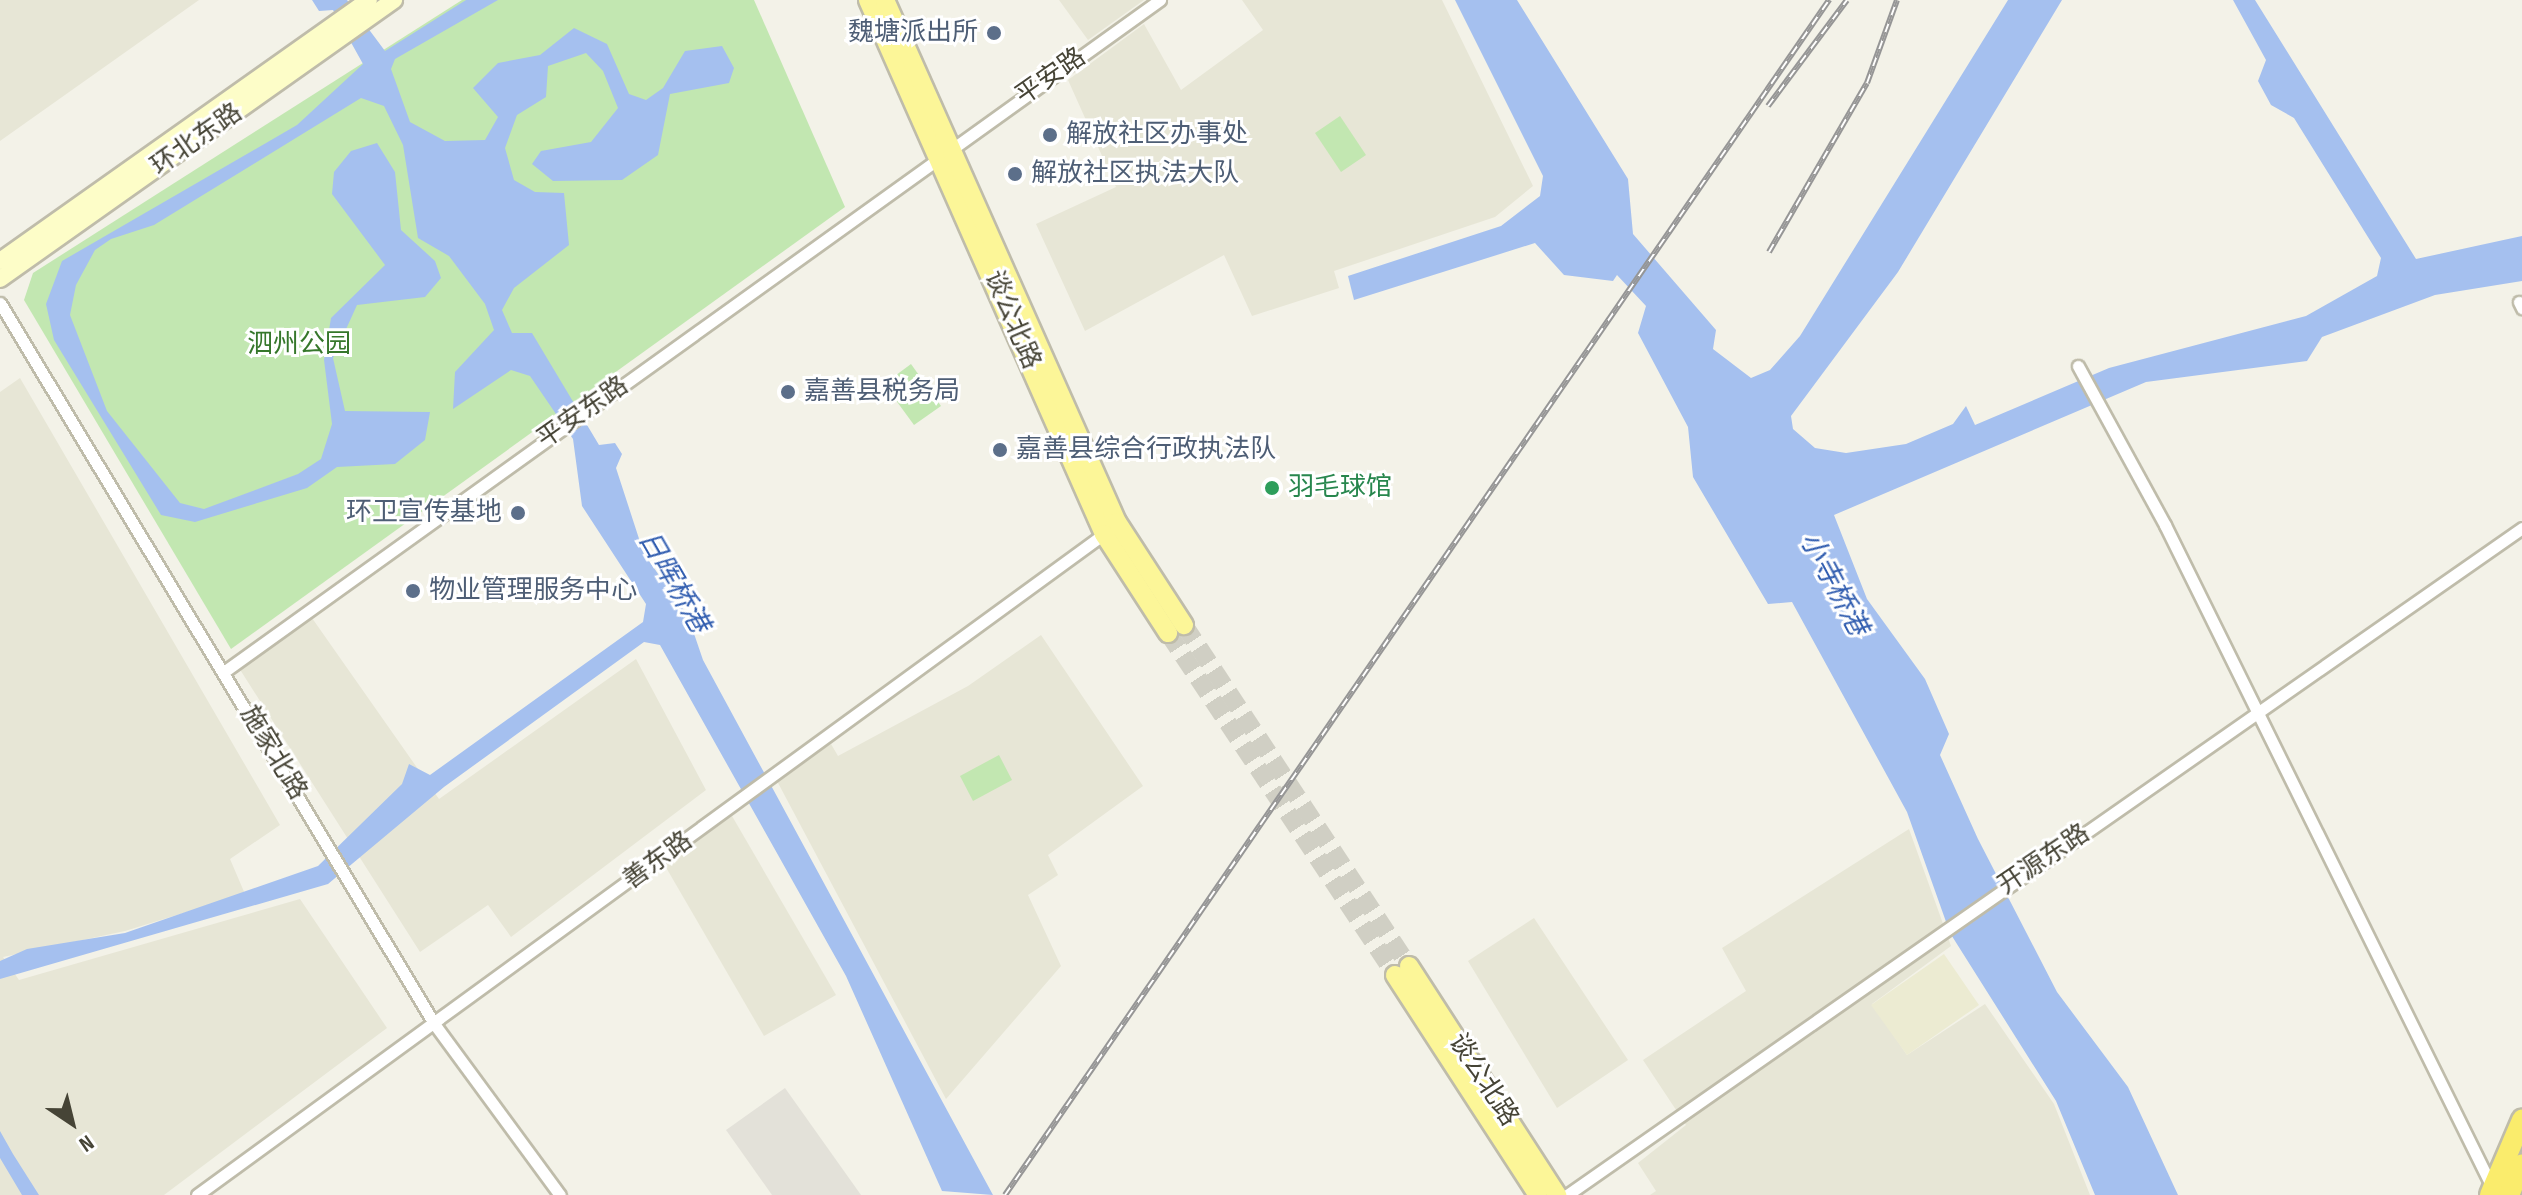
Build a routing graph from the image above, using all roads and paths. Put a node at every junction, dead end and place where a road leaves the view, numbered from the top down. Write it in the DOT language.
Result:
graph roads {
  1 [pos="394,0"];
  2 [pos="868,0"];
  3 [pos="885,0"];
  4 [pos="1160,0"];
  5 [pos="366,8"];
  6 [pos="338,31"];
  7 [pos="947,151"];
  8 [pos="0,261"];
  9 [pos="0,279"];
  10 [pos="0,303"];
  11 [pos="2078,366"];
  12 [pos="1111,528"];
  13 [pos="2522,528"];
  14 [pos="1176,629"];
  15 [pos="225,671"];
  16 [pos="2259,715"];
  17 [pos="435,1025"];
  18 [pos="2522,1120"];
  19 [pos="2522,1165"];
  20 [pos="2497,1193"];
  21 [pos="197,1195"];
  22 [pos="560,1195"];
  23 [pos="1538,1195"];
  24 [pos="1557,1195"];
  25 [pos="1567,1195"];
  1 -- 5 [label="street, 环北东路"];
  2 -- 7 [label="main road, 谈公北路"];
  3 -- 7 [label="main road, 谈公北路"];
  4 -- 7 [label="street, 平安路"];
  5 -- 6 [label="street, 环北东路"];
  6 -- 8 [label="street, 环北东路"];
  6 -- 9 [label="street, 环北东路"];
  7 -- 12 [label="main road, 谈公北路"];
  7 -- 15 [label="street, 平安东路"];
  10 -- 15 [label="street, 施家北路"];
  11 -- 16 [label="street"];
  12 -- 14 [label="main road, 谈公北路"];
  12 -- 17 [label="street, 善东路"];
  13 -- 16 [label="street, 开源东路"];
  15 -- 17 [label="street, 施家北路"];
  16 -- 20 [label="street"];
  16 -- 25 [label="street, 开源东路"];
  17 -- 21 [label="street, 善东路"];
  17 -- 22 [label="street, 施家北路"];
  18 -- 20 [label="highway"];
  19 -- 20 [label="highway"];
  23 -- 24 [label="main road, 谈公北路"];
}
